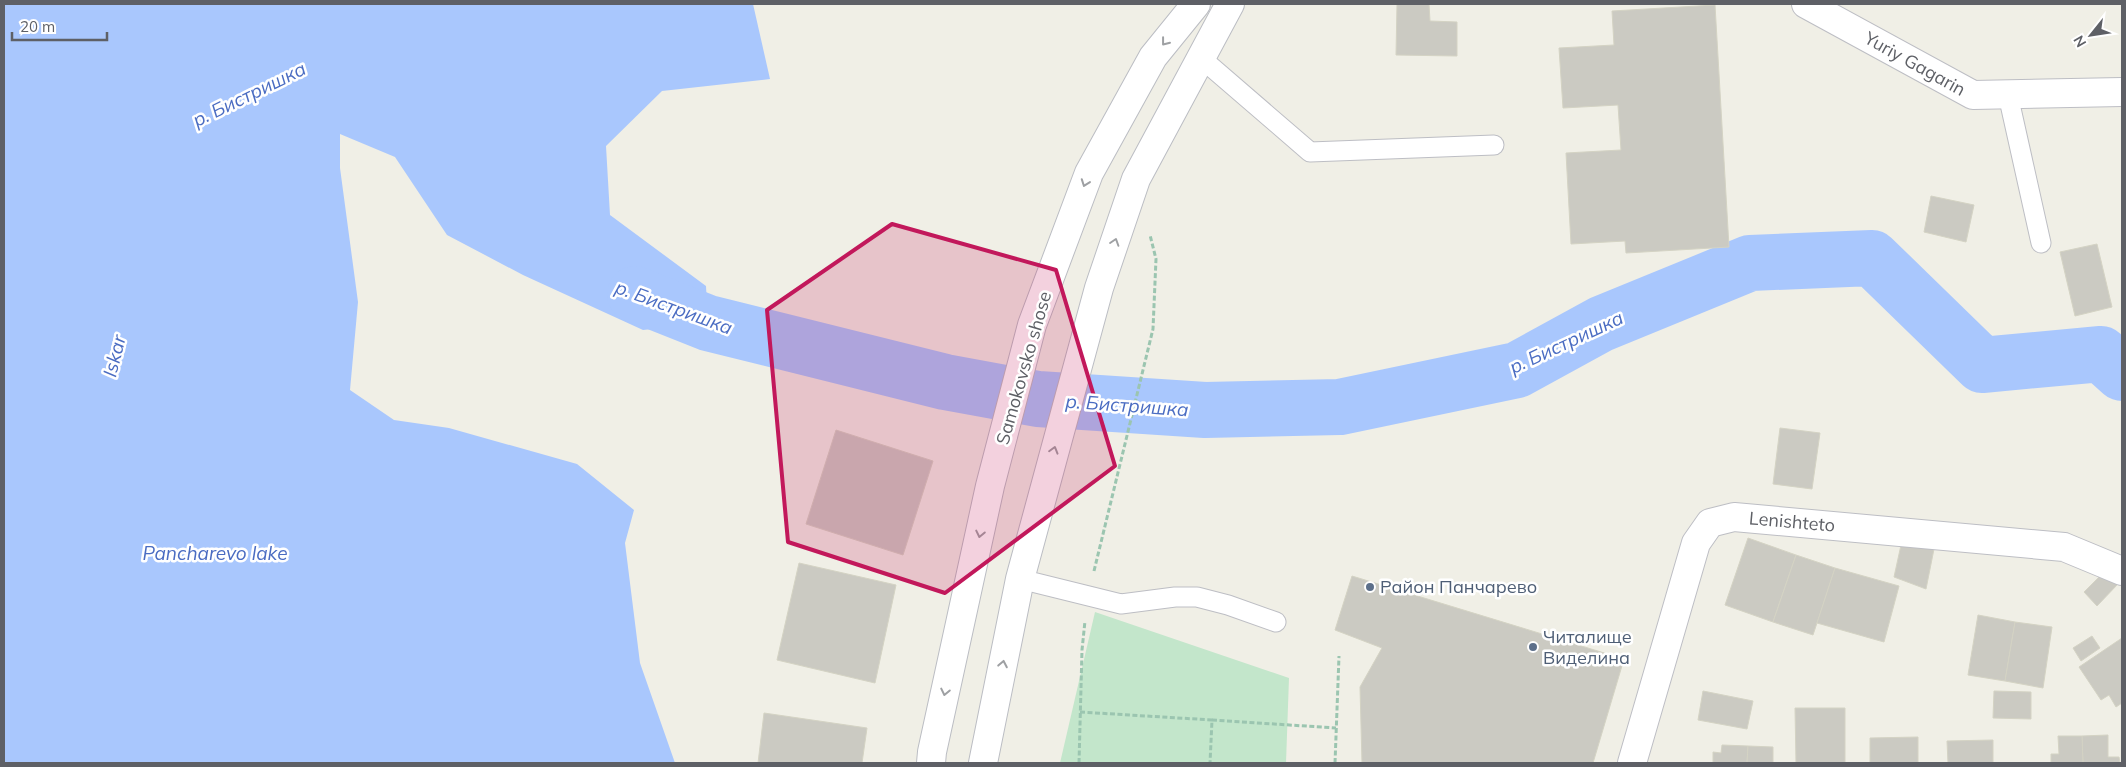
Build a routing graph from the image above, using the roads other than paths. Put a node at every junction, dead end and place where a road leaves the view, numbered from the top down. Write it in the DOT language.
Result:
graph roads {
  1 [pos="1196,4"];
  2 [pos="1230,4"];
  3 [pos="1806,4"];
  4 [pos="1201,58"];
  5 [pos="2122,92"];
  6 [pos="2008,95"];
  7 [pos="1494,145"];
  8 [pos="2041,243"];
  9 [pos="2122,570"];
  10 [pos="1020,579"];
  11 [pos="1276,622"];
  12 [pos="931,763"];
  13 [pos="984,763"];
  14 [pos="1632,763"];
  1 -- 12 [label="main road, Samokovsko shose, one-way"];
  2 -- 4 [label="main road"];
  3 -- 6 [label="main road, Yuriy Gagarin"];
  4 -- 7 [label="lane"];
  10 -- 4 [label="main road, one-way"];
  5 -- 6 [label="main road, Yuriy Gagarin"];
  6 -- 8 [label="lane"];
  9 -- 14 [label="main road, Lenishteto"];
  10 -- 11 [label="lane"];
  13 -- 10 [label="main road, one-way"];
}
